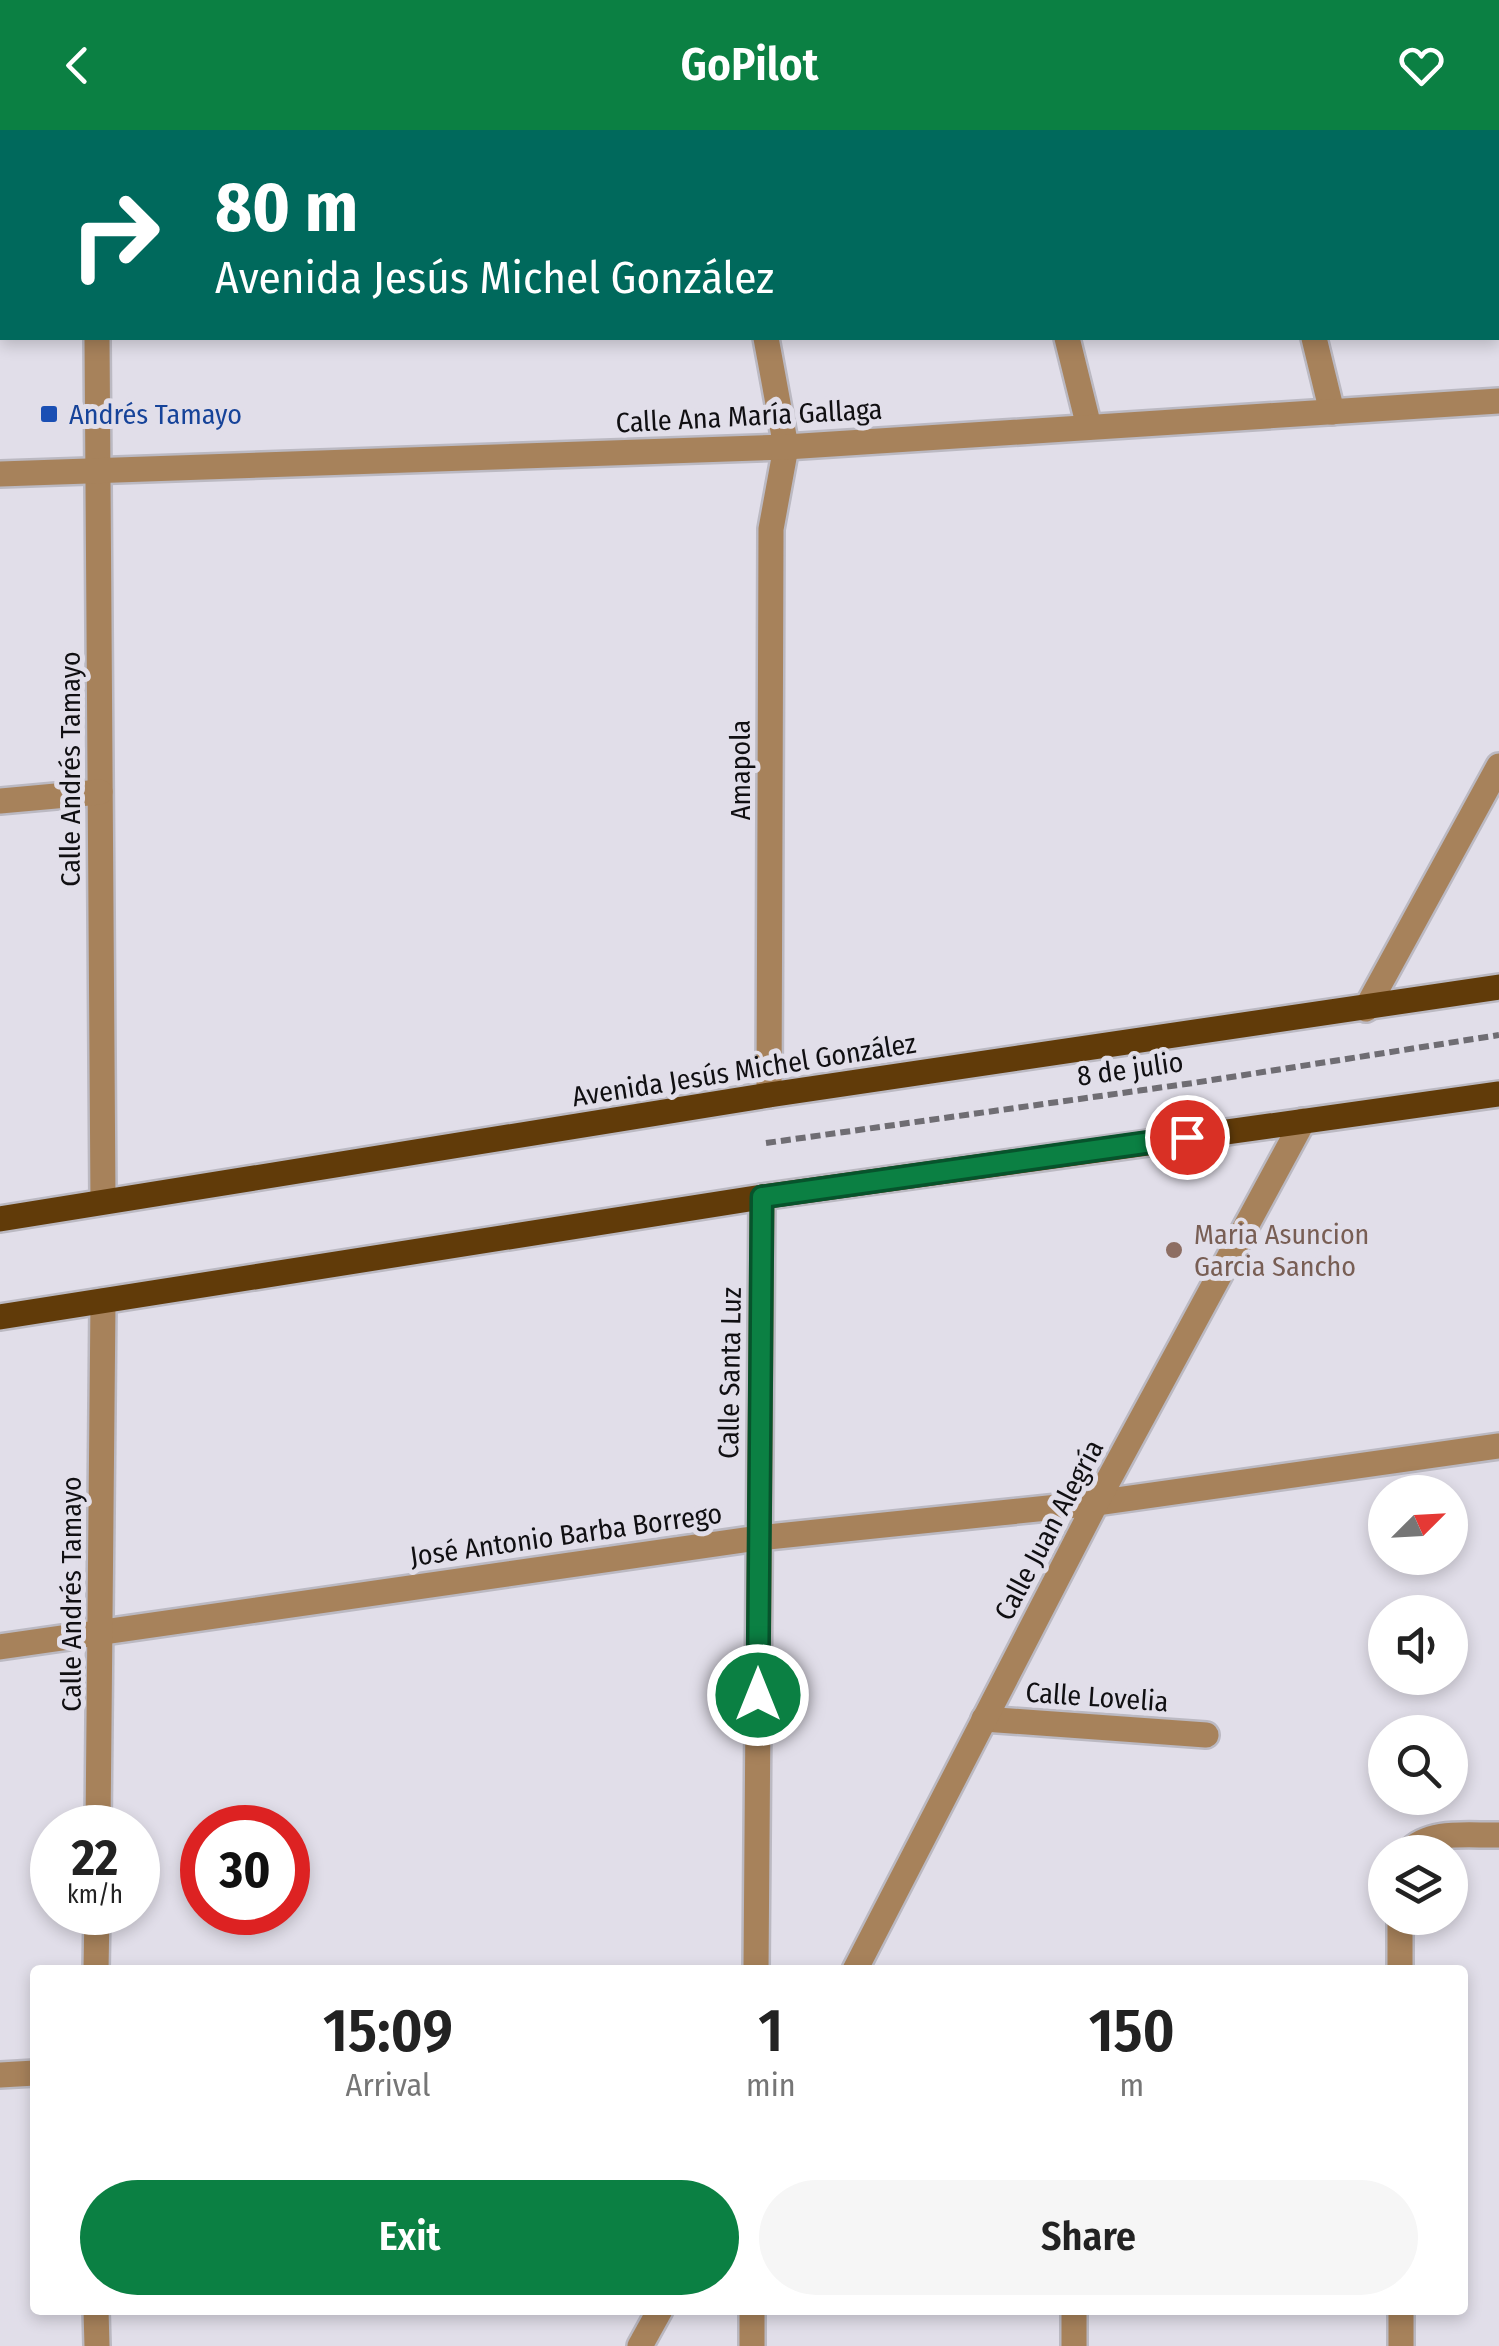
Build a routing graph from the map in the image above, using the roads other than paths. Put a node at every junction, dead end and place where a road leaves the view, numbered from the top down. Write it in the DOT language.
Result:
graph roads {
  1 [pos="96,340"];
  2 [pos="766,340"];
  3 [pos="1068,340"];
  4 [pos="1314,340"];
  5 [pos="1499,401"];
  6 [pos="1332,412"];
  7 [pos="1089,427"];
  8 [pos="786,447"];
  9 [pos="99,470"];
  10 [pos="0,474"];
  11 [pos="1499,766"];
  12 [pos="100,792"];
  13 [pos="0,801"];
  14 [pos="1499,988"];
  15 [pos="1366,1009"];
  16 [pos="1499,1094"];
  17 [pos="769,1095"];
  18 [pos="1303,1121"];
  19 [pos="762,1197"];
  20 [pos="103,1201"];
  21 [pos="0,1219"];
  22 [pos="103,1301"];
  23 [pos="0,1317"];
  24 [pos="1499,1446"];
  25 [pos="1096,1503"];
  26 [pos="758,1538"];
  27 [pos="101,1631"];
  28 [pos="0,1646"];
  29 [pos="984,1719"];
  30 [pos="1206,1735"];
  31 [pos="98,1805"];
  32 [pos="1499,1835"];
  33 [pos="1468,1836"];
  34 [pos="97,1935"];
  35 [pos="1400,1935"];
  36 [pos="96,1965"];
  37 [pos="756,1965"];
  38 [pos="859,1965"];
  39 [pos="1400,1965"];
  40 [pos="30,2073"];
  41 [pos="0,2076"];
  42 [pos="96,2315"];
  43 [pos="657,2315"];
  44 [pos="752,2315"];
  45 [pos="1074,2315"];
  46 [pos="1401,2315"];
  47 [pos="96,2346"];
  48 [pos="640,2346"];
  49 [pos="752,2346"];
  50 [pos="1074,2346"];
  51 [pos="1401,2346"];
  1 -- 9 [label="street, Calle Andrés Tamayo"];
  2 -- 8 [label="street"];
  3 -- 7 [label="street"];
  4 -- 6 [label="street"];
  5 -- 6 [label="street, Calle Ana María Gallaga"];
  6 -- 7 [label="street, Calle Ana María Gallaga"];
  7 -- 8 [label="street, Calle Ana María Gallaga"];
  8 -- 9 [label="street, Calle Ana María Gallaga"];
  8 -- 17 [label="street, Amapola"];
  9 -- 10 [label="street, Calle Ana María Gallaga"];
  9 -- 12 [label="street, Calle Andrés Tamayo"];
  11 -- 15 [label="street"];
  12 -- 13 [label="street"];
  12 -- 20 [label="street, Calle Andrés Tamayo"];
  14 -- 15 [label="main road, Avenida Jesús Michel González"];
  15 -- 17 [label="main road, Avenida Jesús Michel González"];
  16 -- 18 [label="main road"];
  17 -- 20 [label="main road, Avenida Jesús Michel González"];
  18 -- 19 [label="main road"];
  18 -- 25 [label="street, Calle Juan Alegría"];
  19 -- 22 [label="main road"];
  19 -- 26 [label="street, Calle Santa Luz"];
  20 -- 21 [label="main road, Avenida Jesús Michel González"];
  22 -- 23 [label="main road"];
  22 -- 27 [label="street, Calle Andrés Tamayo"];
  24 -- 25 [label="street, José Antonio Barba Borrego"];
  25 -- 26 [label="street, José Antonio Barba Borrego"];
  25 -- 29 [label="street, Calle Juan Alegría"];
  26 -- 27 [label="street, José Antonio Barba Borrego"];
  26 -- 37 [label="street, Calle Santa Luz"];
  27 -- 28 [label="street, José Antonio Barba Borrego"];
  27 -- 31 [label="street, Calle Andrés Tamayo"];
  29 -- 30 [label="street, Calle Lovelia"];
  29 -- 38 [label="street, Calle Juan Alegría"];
  32 -- 33 [label="street"];
  34 -- 36 [label="street"];
  35 -- 39 [label="street"];
  40 -- 41 [label="street"];
  42 -- 47 [label="street"];
  43 -- 48 [label="street"];
  44 -- 49 [label="street"];
  45 -- 50 [label="street"];
  46 -- 51 [label="street"];
}
